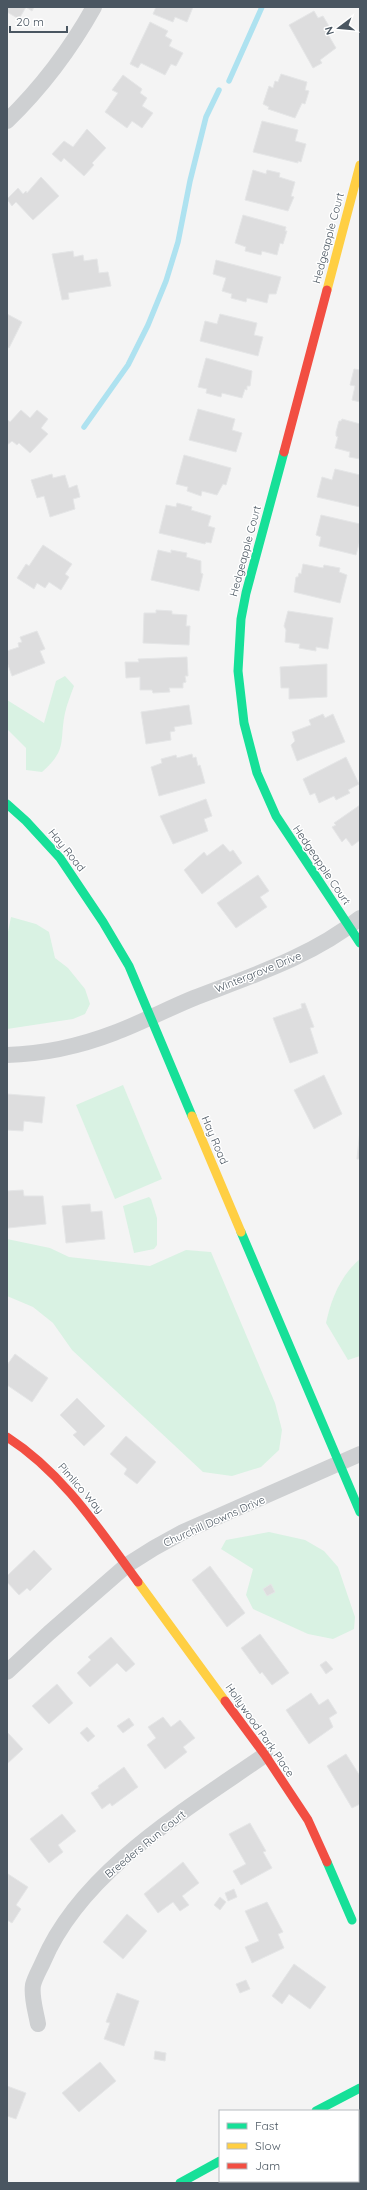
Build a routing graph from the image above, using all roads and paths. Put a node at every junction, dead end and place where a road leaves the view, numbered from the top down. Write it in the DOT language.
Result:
graph roads {
  1 [pos="94,7"];
  2 [pos="7,121"];
  3 [pos="360,165"];
  4 [pos="7,804"];
  5 [pos="354,923"];
  6 [pos="360,943"];
  7 [pos="151,1016"];
  8 [pos="7,1055"];
  9 [pos="7,1437"];
  10 [pos="360,1454"];
  11 [pos="339,1463"];
  12 [pos="360,1512"];
  13 [pos="128,1565"];
  14 [pos="7,1672"];
  15 [pos="265,1755"];
  16 [pos="352,1920"];
  17 [pos="38,2024"];
  18 [pos="360,2088"];
  19 [pos="318,2110"];
  20 [pos="219,2163"];
  21 [pos="180,2183"];
  1 -- 2 [label="street"];
  3 -- 5 [label="street, Hedgeapple Court"];
  4 -- 7 [label="street, Hay Road"];
  5 -- 6 [label="street, Hedgeapple Court"];
  5 -- 7 [label="street, Wintergrove Drive"];
  7 -- 8 [label="street, Wintergrove Drive"];
  7 -- 11 [label="street, Hay Road"];
  9 -- 13 [label="street, Pimlico Way"];
  10 -- 11 [label="street, Churchill Downs Drive"];
  11 -- 12 [label="street, Hay Road"];
  11 -- 13 [label="street, Churchill Downs Drive"];
  13 -- 14 [label="street, Churchill Downs Drive"];
  13 -- 15 [label="street, Hollywood Park Place"];
  15 -- 16 [label="street, Hollywood Park Place"];
  15 -- 17 [label="street, Breeders Run Court"];
  18 -- 19 [label="street"];
  20 -- 21 [label="street"];
}
